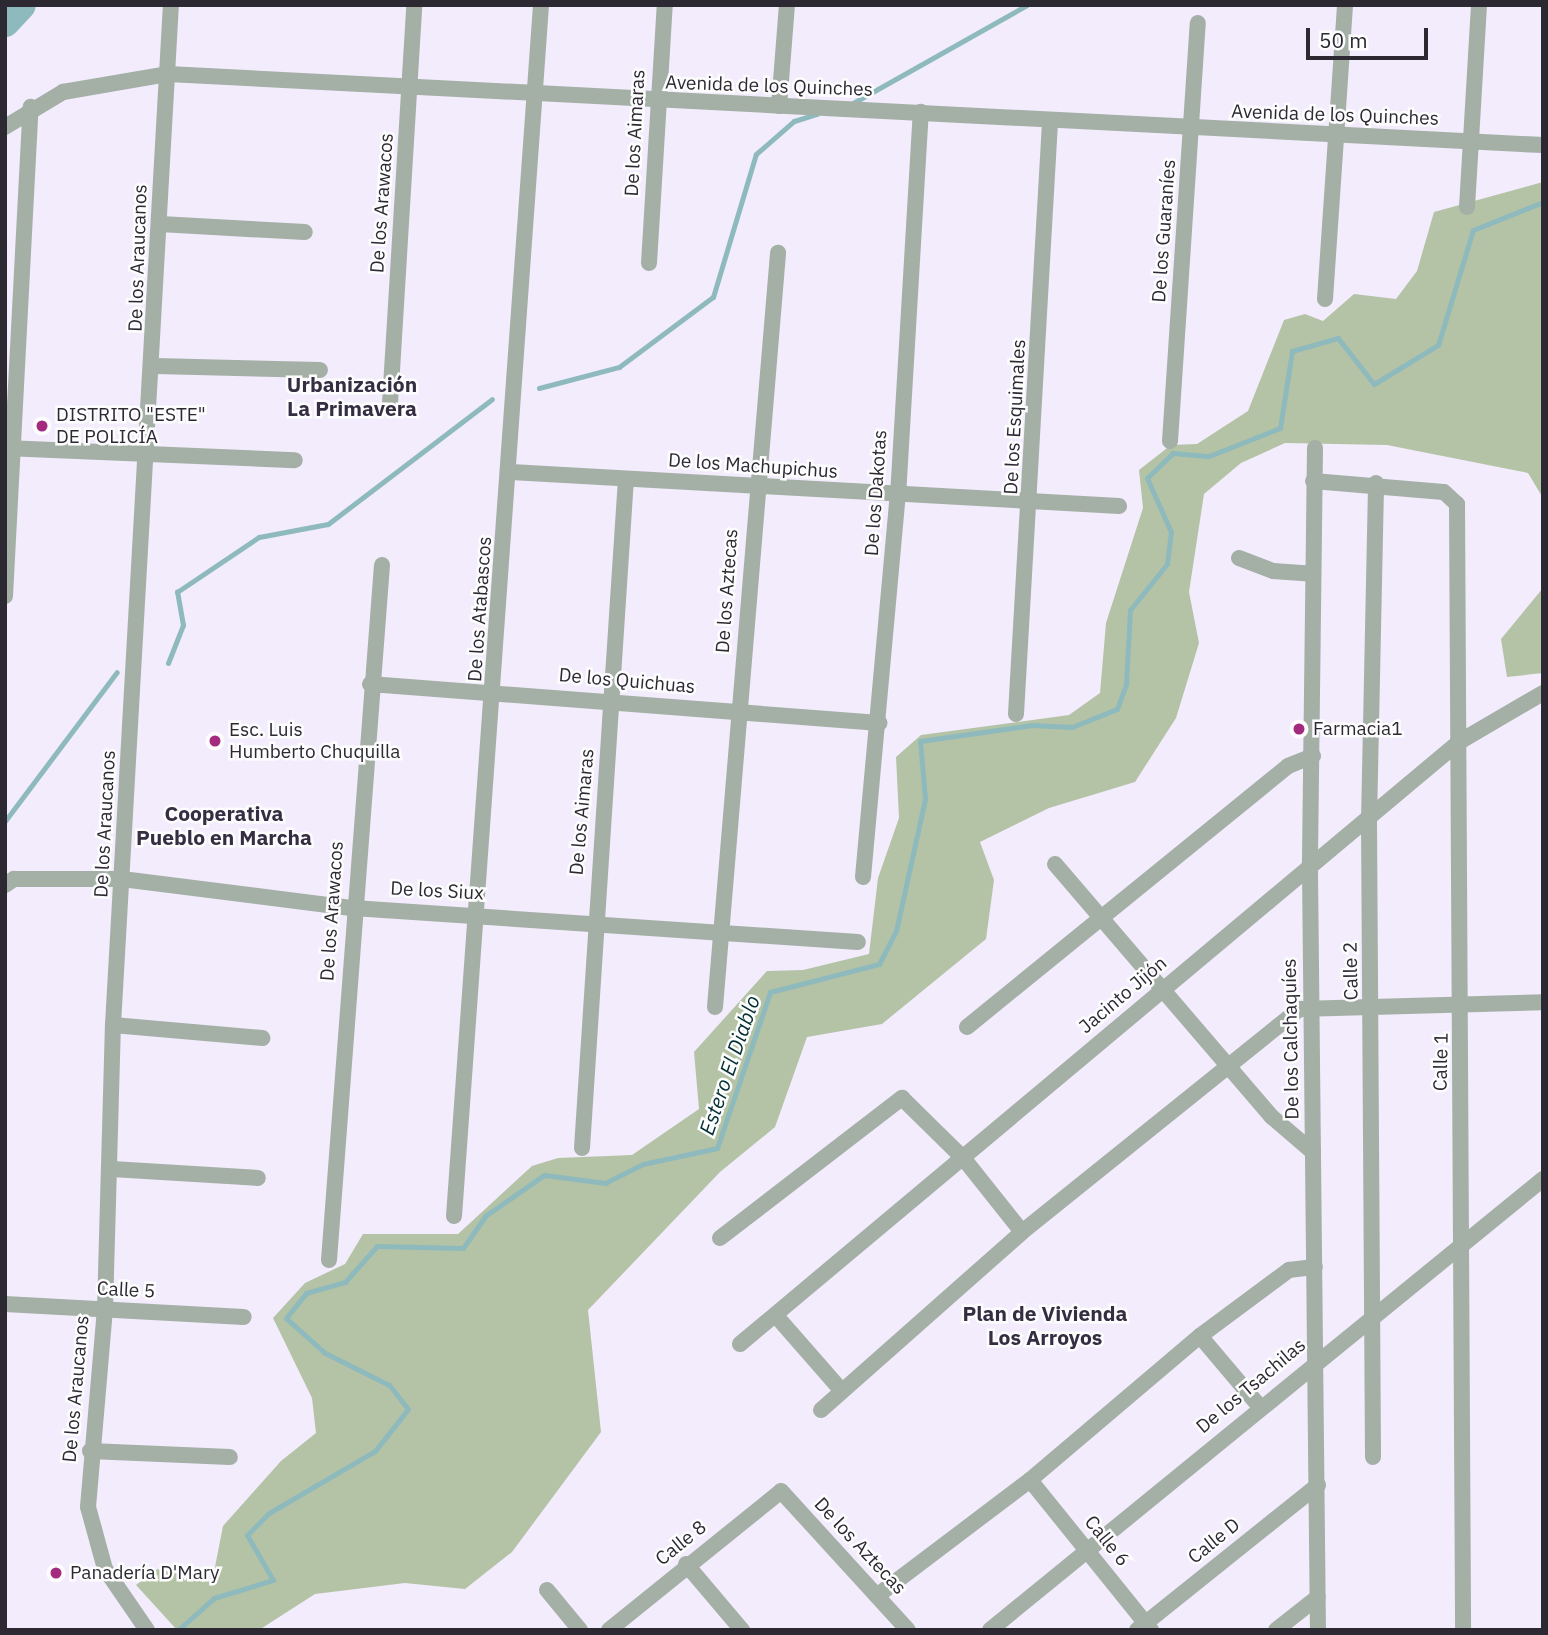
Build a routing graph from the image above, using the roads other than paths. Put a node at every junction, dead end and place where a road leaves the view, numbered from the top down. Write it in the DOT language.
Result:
graph roads {
  1 [pos="172,5"];
  2 [pos="414,5"];
  3 [pos="541,5"];
  4 [pos="665,5"];
  5 [pos="787,5"];
  6 [pos="1345,5"];
  7 [pos="1479,5"];
  8 [pos="1198,23"];
  9 [pos="168,74"];
  10 [pos="410,87"];
  11 [pos="534,94"];
  12 [pos="656,104"];
  13 [pos="779,106"];
  14 [pos="31,107"];
  15 [pos="921,112"];
  16 [pos="1050,122"];
  17 [pos="5,127"];
  18 [pos="1193,130"];
  19 [pos="1338,134"];
  20 [pos="1472,142"];
  21 [pos="1543,145"];
  22 [pos="1467,207"];
  23 [pos="160,224"];
  24 [pos="305,232"];
  25 [pos="778,253"];
  26 [pos="649,263"];
  27 [pos="1325,299"];
  28 [pos="155,366"];
  29 [pos="320,370"];
  30 [pos="390,403"];
  31 [pos="1170,441"];
  32 [pos="10,448"];
  33 [pos="1315,448"];
  34 [pos="148,452"];
  35 [pos="295,460"];
  36 [pos="511,472"];
  37 [pos="626,479"];
  38 [pos="1313,481"];
  39 [pos="1376,484"];
  40 [pos="755,488"];
  41 [pos="898,496"];
  42 [pos="1032,503"];
  43 [pos="1119,506"];
  44 [pos="1239,558"];
  45 [pos="382,565"];
  46 [pos="1312,574"];
  47 [pos="5,596"];
  48 [pos="370,684"];
  49 [pos="495,692"];
  50 [pos="1543,693"];
  51 [pos="613,701"];
  52 [pos="739,712"];
  53 [pos="1016,714"];
  54 [pos="880,723"];
  55 [pos="1459,742"];
  56 [pos="1312,756"];
  57 [pos="1368,821"];
  58 [pos="1055,864"];
  59 [pos="1310,871"];
  60 [pos="863,877"];
  61 [pos="122,879"];
  62 [pos="10,882"];
  63 [pos="353,908"];
  64 [pos="476,915"];
  65 [pos="1102,918"];
  66 [pos="594,921"];
  67 [pos="722,932"];
  68 [pos="858,942"];
  69 [pos="1163,989"];
  70 [pos="1543,1002"];
  71 [pos="1462,1003"];
  72 [pos="1312,1004"];
  73 [pos="1373,1004"];
  74 [pos="715,1007"];
  75 [pos="113,1025"];
  76 [pos="967,1027"];
  77 [pos="262,1038"];
  78 [pos="1229,1067"];
  79 [pos="582,1148"];
  80 [pos="1313,1152"];
  81 [pos="964,1158"];
  82 [pos="112,1169"];
  83 [pos="258,1178"];
  84 [pos="1543,1180"];
  85 [pos="454,1216"];
  86 [pos="1022,1233"];
  87 [pos="720,1238"];
  88 [pos="1460,1244"];
  89 [pos="329,1259"];
  90 [pos="1315,1267"];
  91 [pos="5,1304"];
  92 [pos="105,1310"];
  93 [pos="244,1317"];
  94 [pos="1370,1317"];
  95 [pos="778,1318"];
  96 [pos="1200,1336"];
  97 [pos="740,1344"];
  98 [pos="1317,1359"];
  99 [pos="842,1391"];
  100 [pos="1260,1407"];
  101 [pos="821,1410"];
  102 [pos="90,1451"];
  103 [pos="230,1457"];
  104 [pos="1373,1457"];
  105 [pos="1030,1480"];
  106 [pos="1318,1485"];
  107 [pos="781,1491"];
  108 [pos="1086,1549"];
  109 [pos="686,1564"];
  110 [pos="547,1590"];
  111 [pos="878,1595"];
  112 [pos="1318,1597"];
  113 [pos="1145,1627"];
  114 [pos="147,1630"];
  115 [pos="580,1630"];
  116 [pos="609,1630"];
  117 [pos="742,1630"];
  118 [pos="908,1630"];
  119 [pos="990,1630"];
  120 [pos="1276,1630"];
  121 [pos="1318,1630"];
  122 [pos="1464,1630"];
  1 -- 9 [label="street, De los Araucanos"];
  2 -- 10 [label="street, De los Arawacos"];
  3 -- 11 [label="street, De los Atabascos"];
  4 -- 12 [label="street, De los Aimaras"];
  5 -- 13 [label="street"];
  6 -- 19 [label="street"];
  7 -- 20 [label="street"];
  8 -- 18 [label="street, De los Guaraníes"];
  9 -- 10 [label="street, Avenida de los Quinches"];
  9 -- 14 [label="street, Avenida de los Quinches"];
  9 -- 23 [label="street, De los Araucanos"];
  10 -- 11 [label="street, Avenida de los Quinches"];
  10 -- 30 [label="street, De los Arawacos"];
  11 -- 12 [label="street, Avenida de los Quinches"];
  11 -- 36 [label="street, De los Atabascos"];
  12 -- 13 [label="street, Avenida de los Quinches"];
  12 -- 26 [label="street, De los Aimaras"];
  13 -- 15 [label="street, Avenida de los Quinches"];
  14 -- 17 [label="street, Avenida de los Quinches"];
  14 -- 32 [label="street"];
  15 -- 16 [label="street, Avenida de los Quinches"];
  15 -- 41 [label="street, De los Dakotas"];
  16 -- 18 [label="street, Avenida de los Quinches"];
  16 -- 42 [label="street, De los Esquimales"];
  18 -- 19 [label="street, Avenida de los Quinches"];
  18 -- 31 [label="street, De los Guaraníes"];
  19 -- 20 [label="street, Avenida de los Quinches"];
  19 -- 27 [label="street"];
  20 -- 21 [label="street, Avenida de los Quinches"];
  20 -- 22 [label="street"];
  23 -- 24 [label="street"];
  23 -- 28 [label="street, De los Araucanos"];
  25 -- 40 [label="street, De los Aztecas"];
  28 -- 29 [label="street"];
  28 -- 34 [label="street, De los Araucanos"];
  32 -- 34 [label="street"];
  32 -- 47 [label="street"];
  33 -- 38 [label="street, De los Calchaquíes"];
  34 -- 35 [label="street"];
  34 -- 61 [label="street, De los Araucanos"];
  36 -- 37 [label="street, De los Machupichus"];
  36 -- 49 [label="street, De los Atabascos"];
  37 -- 40 [label="street, De los Machupichus"];
  37 -- 51 [label="street, De los Aimaras"];
  38 -- 39 [label="street"];
  38 -- 46 [label="street, De los Calchaquíes"];
  39 -- 55 [label="street, Calle 1"];
  39 -- 57 [label="street, Calle 2"];
  40 -- 41 [label="street, De los Machupichus"];
  40 -- 52 [label="street, De los Aztecas"];
  41 -- 42 [label="street, De los Machupichus"];
  41 -- 54 [label="street, De los Dakotas"];
  42 -- 43 [label="street, De los Machupichus"];
  42 -- 53 [label="street, De los Esquimales"];
  44 -- 46 [label="street"];
  45 -- 48 [label="street, De los Arawacos"];
  46 -- 56 [label="street, De los Calchaquíes"];
  48 -- 49 [label="street, De los Quichuas"];
  48 -- 63 [label="street, De los Arawacos"];
  49 -- 51 [label="street, De los Quichuas"];
  49 -- 64 [label="street, De los Atabascos"];
  50 -- 55 [label="street, Jacinto Jijón"];
  51 -- 52 [label="street, De los Quichuas"];
  51 -- 66 [label="street, De los Aimaras"];
  52 -- 54 [label="street, De los Quichuas"];
  52 -- 67 [label="street, De los Aztecas"];
  54 -- 60 [label="street, De los Dakotas"];
  55 -- 57 [label="street, Jacinto Jijón"];
  55 -- 71 [label="street, Calle 1"];
  56 -- 59 [label="street, De los Calchaquíes"];
  56 -- 65 [label="street"];
  57 -- 59 [label="street, Jacinto Jijón"];
  57 -- 73 [label="street, Calle 2"];
  58 -- 65 [label="street"];
  59 -- 69 [label="street, Jacinto Jijón"];
  59 -- 72 [label="street, De los Calchaquíes"];
  61 -- 62 [label="street, De los Siux"];
  61 -- 63 [label="street, De los Siux"];
  61 -- 75 [label="street, De los Araucanos"];
  63 -- 64 [label="street, De los Siux"];
  63 -- 89 [label="street, De los Arawacos"];
  64 -- 66 [label="street, De los Siux"];
  64 -- 85 [label="street, De los Atabascos"];
  65 -- 69 [label="street"];
  65 -- 76 [label="street"];
  66 -- 67 [label="street, De los Siux"];
  66 -- 79 [label="street, De los Aimaras"];
  67 -- 68 [label="street, De los Siux"];
  67 -- 74 [label="street, De los Aztecas"];
  69 -- 78 [label="street"];
  69 -- 81 [label="street, Jacinto Jijón"];
  70 -- 71 [label="street"];
  71 -- 73 [label="street"];
  71 -- 88 [label="street, Calle 1"];
  72 -- 73 [label="street"];
  72 -- 78 [label="street"];
  72 -- 80 [label="street, De los Calchaquíes"];
  73 -- 94 [label="street, Calle 2"];
  75 -- 77 [label="street"];
  75 -- 82 [label="street, De los Araucanos"];
  78 -- 80 [label="street"];
  78 -- 86 [label="street"];
  80 -- 90 [label="street, De los Calchaquíes"];
  81 -- 86 [label="street"];
  81 -- 87 [label="street"];
  81 -- 95 [label="street, Jacinto Jijón"];
  82 -- 83 [label="street"];
  82 -- 92 [label="street, De los Araucanos"];
  84 -- 88 [label="street, De los Tsachilas"];
  86 -- 99 [label="street"];
  88 -- 94 [label="street, De los Tsachilas"];
  88 -- 122 [label="street, Calle 1"];
  90 -- 96 [label="street"];
  90 -- 98 [label="street, De los Calchaquíes"];
  91 -- 92 [label="street, Calle 5"];
  92 -- 93 [label="street, Calle 5"];
  92 -- 102 [label="street, De los Araucanos"];
  94 -- 98 [label="street, De los Tsachilas"];
  94 -- 104 [label="street, Calle 2"];
  95 -- 97 [label="street, Jacinto Jijón"];
  95 -- 99 [label="street"];
  96 -- 100 [label="street"];
  96 -- 105 [label="street"];
  98 -- 100 [label="street, De los Tsachilas"];
  98 -- 106 [label="street, De los Calchaquíes"];
  99 -- 101 [label="street"];
  100 -- 108 [label="street, De los Tsachilas"];
  102 -- 103 [label="street"];
  102 -- 114 [label="street, De los Araucanos"];
  105 -- 108 [label="street, Calle 6"];
  105 -- 111 [label="street"];
  106 -- 112 [label="street, De los Calchaquíes"];
  106 -- 113 [label="street, Calle D"];
  107 -- 109 [label="street, Calle 8"];
  107 -- 111 [label="street, De los Aztecas"];
  108 -- 113 [label="street, Calle 6"];
  108 -- 119 [label="street, De los Tsachilas"];
  109 -- 116 [label="street, Calle 8"];
  109 -- 117 [label="street"];
  110 -- 115 [label="street"];
  111 -- 118 [label="street, De los Aztecas"];
  112 -- 120 [label="street"];
  112 -- 121 [label="street, De los Calchaquíes"];
}
